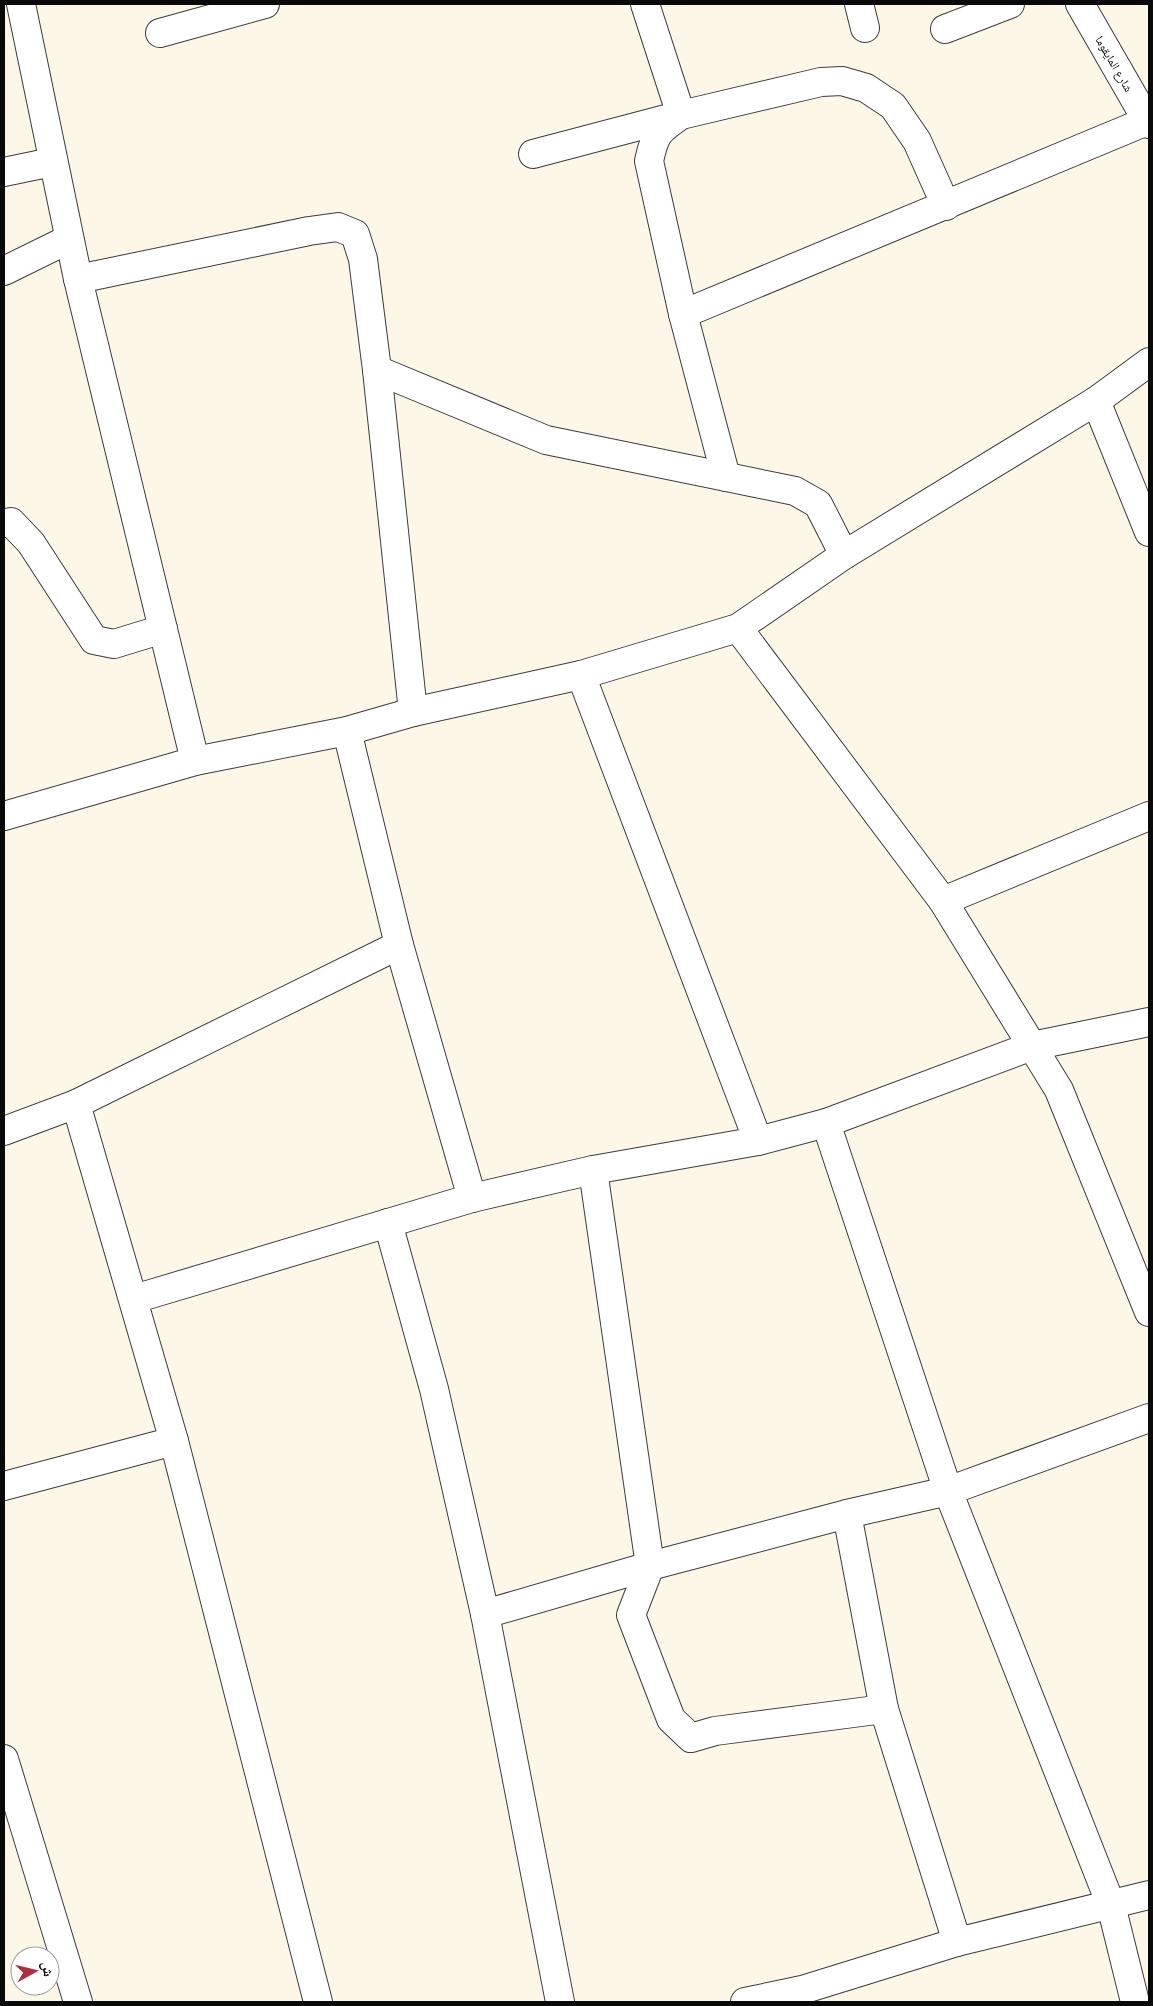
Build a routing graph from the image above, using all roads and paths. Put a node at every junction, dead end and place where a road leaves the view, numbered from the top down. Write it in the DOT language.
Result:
graph roads {
  1 [pos="21,4"];
  2 [pos="265,4"];
  3 [pos="644,4"];
  4 [pos="1010,4"];
  5 [pos="1080,4"];
  6 [pos="945,29"];
  7 [pos="160,33"];
  8 [pos="681,115"];
  9 [pos="1148,122"];
  10 [pos="533,154"];
  11 [pos="52,162"];
  12 [pos="4,172"];
  13 [pos="946,206"];
  14 [pos="69,239"];
  15 [pos="4,271"];
  16 [pos="78,279"];
  17 [pos="682,314"];
  18 [pos="1149,362"];
  19 [pos="377,370"];
  20 [pos="1096,401"];
  21 [pos="726,477"];
  22 [pos="4,522"];
  23 [pos="1149,532"];
  24 [pos="844,556"];
  25 [pos="738,628"];
  26 [pos="163,629"];
  27 [pos="581,675"];
  28 [pos="413,712"];
  29 [pos="347,731"];
  30 [pos="196,761"];
  31 [pos="4,816"];
  32 [pos="1149,816"];
  33 [pos="943,901"];
  34 [pos="399,945"];
  35 [pos="1149,1022"];
  36 [pos="1032,1046"];
  37 [pos="76,1104"];
  38 [pos="826,1123"];
  39 [pos="4,1130"];
  40 [pos="758,1141"];
  41 [pos="593,1170"];
  42 [pos="472,1198"];
  43 [pos="388,1223"];
  44 [pos="134,1300"];
  45 [pos="1149,1312"];
  46 [pos="1149,1418"];
  47 [pos="174,1440"];
  48 [pos="4,1486"];
  49 [pos="948,1491"];
  50 [pos="847,1514"];
  51 [pos="650,1566"];
  52 [pos="485,1614"];
  53 [pos="884,1709"];
  54 [pos="4,1759"];
  55 [pos="1149,1895"];
  56 [pos="1111,1905"];
  57 [pos="957,1942"];
  58 [pos="804,1996"];
  59 [pos="78,2002"];
  60 [pos="318,2002"];
  61 [pos="560,2002"];
  62 [pos="746,2002"];
  63 [pos="1135,2002"];
  1 -- 11 [label="street"];
  2 -- 7 [label="street"];
  3 -- 8 [label="street"];
  4 -- 6 [label="street"];
  5 -- 9 [label="street, شارع المايقوما"];
  8 -- 10 [label="street"];
  8 -- 13 [label="street"];
  8 -- 17 [label="street"];
  9 -- 13 [label="street"];
  11 -- 12 [label="street"];
  11 -- 14 [label="street"];
  13 -- 17 [label="street"];
  14 -- 15 [label="street"];
  14 -- 16 [label="street"];
  16 -- 19 [label="street"];
  16 -- 26 [label="street"];
  17 -- 21 [label="street"];
  18 -- 20 [label="street"];
  19 -- 21 [label="street"];
  19 -- 28 [label="street"];
  20 -- 23 [label="street"];
  20 -- 24 [label="street"];
  21 -- 24 [label="street"];
  22 -- 26 [label="street"];
  24 -- 25 [label="street"];
  25 -- 27 [label="street"];
  25 -- 33 [label="street"];
  26 -- 30 [label="street"];
  27 -- 28 [label="street"];
  27 -- 40 [label="street"];
  28 -- 29 [label="street"];
  29 -- 30 [label="street"];
  29 -- 34 [label="street"];
  30 -- 31 [label="street"];
  32 -- 33 [label="street"];
  33 -- 36 [label="street"];
  34 -- 37 [label="street"];
  34 -- 42 [label="street"];
  35 -- 36 [label="street"];
  36 -- 38 [label="street"];
  36 -- 45 [label="street"];
  37 -- 39 [label="street"];
  37 -- 44 [label="street"];
  38 -- 40 [label="street"];
  38 -- 49 [label="street"];
  40 -- 41 [label="street"];
  41 -- 42 [label="street"];
  41 -- 51 [label="street"];
  42 -- 43 [label="street"];
  43 -- 44 [label="street"];
  43 -- 52 [label="street"];
  44 -- 47 [label="street"];
  46 -- 49 [label="street"];
  47 -- 48 [label="street"];
  47 -- 60 [label="street"];
  49 -- 50 [label="street"];
  49 -- 56 [label="street"];
  50 -- 51 [label="street"];
  50 -- 53 [label="street"];
  51 -- 52 [label="street"];
  51 -- 53 [label="street"];
  52 -- 61 [label="street"];
  53 -- 57 [label="street"];
  54 -- 59 [label="street"];
  55 -- 56 [label="street"];
  56 -- 57 [label="street"];
  56 -- 63 [label="street"];
  57 -- 58 [label="street"];
  58 -- 62 [label="street"];
}
